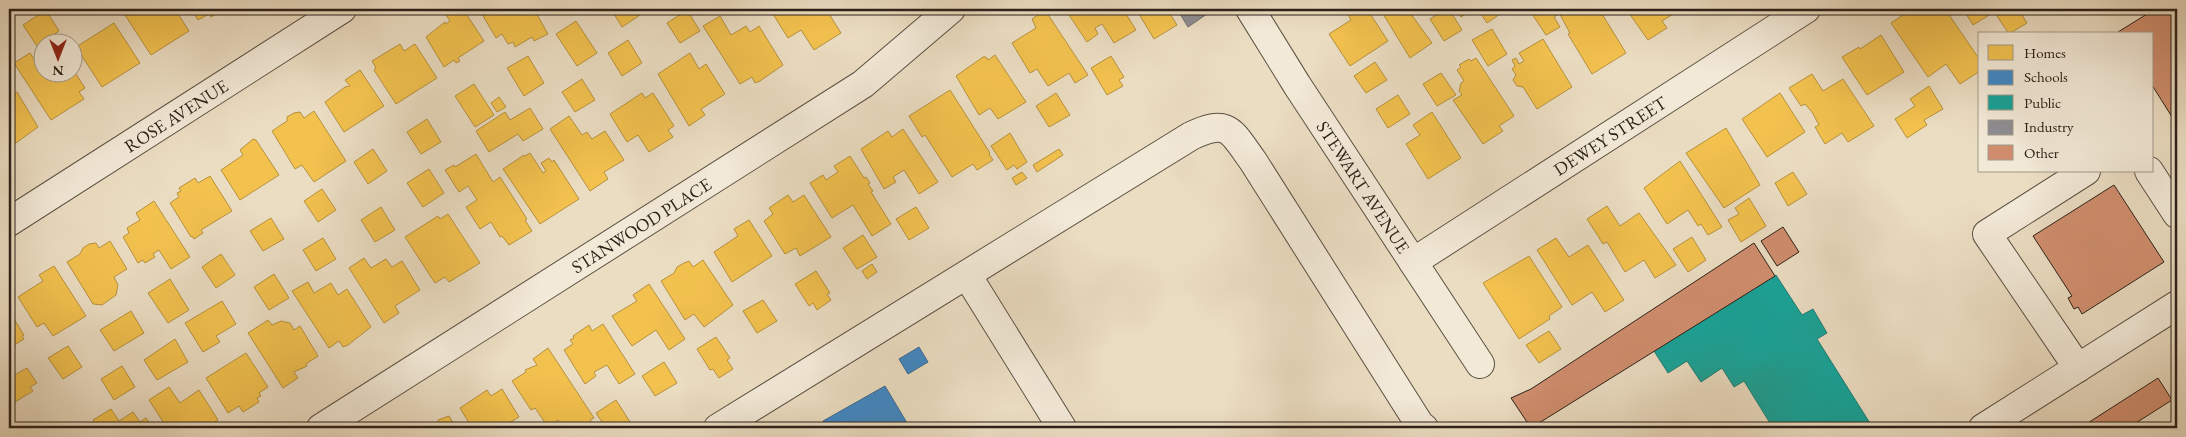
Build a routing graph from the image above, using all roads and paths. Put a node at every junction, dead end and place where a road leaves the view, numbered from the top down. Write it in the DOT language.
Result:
graph roads {
  1 [pos="342,9"];
  2 [pos="951,9"];
  3 [pos="1250,9"];
  4 [pos="1806,9"];
  5 [pos="2084,172"];
  6 [pos="2150,172"];
  7 [pos="2177,214"];
  8 [pos="9,222"];
  9 [pos="1413,262"];
  10 [pos="967,275"];
  11 [pos="2174,315"];
  12 [pos="1480,364"];
  13 [pos="2078,368"];
  14 [pos="1420,427"];
  15 [pos="321,428"];
  16 [pos="718,428"];
  17 [pos="1062,428"];
  18 [pos="1983,428"];
  1 -- 8 [label="street, ROSE AVENUE"];
  2 -- 15 [label="street, STANWOOD PLACE"];
  3 -- 9 [label="street, STEWART AVENUE"];
  4 -- 9 [label="street, DEWEY STREET"];
  5 -- 13 [label="street"];
  6 -- 7 [label="street"];
  9 -- 12 [label="street, STEWART AVENUE"];
  10 -- 14 [label="street"];
  10 -- 16 [label="street"];
  10 -- 17 [label="street"];
  11 -- 13 [label="street"];
  13 -- 18 [label="street"];
}
